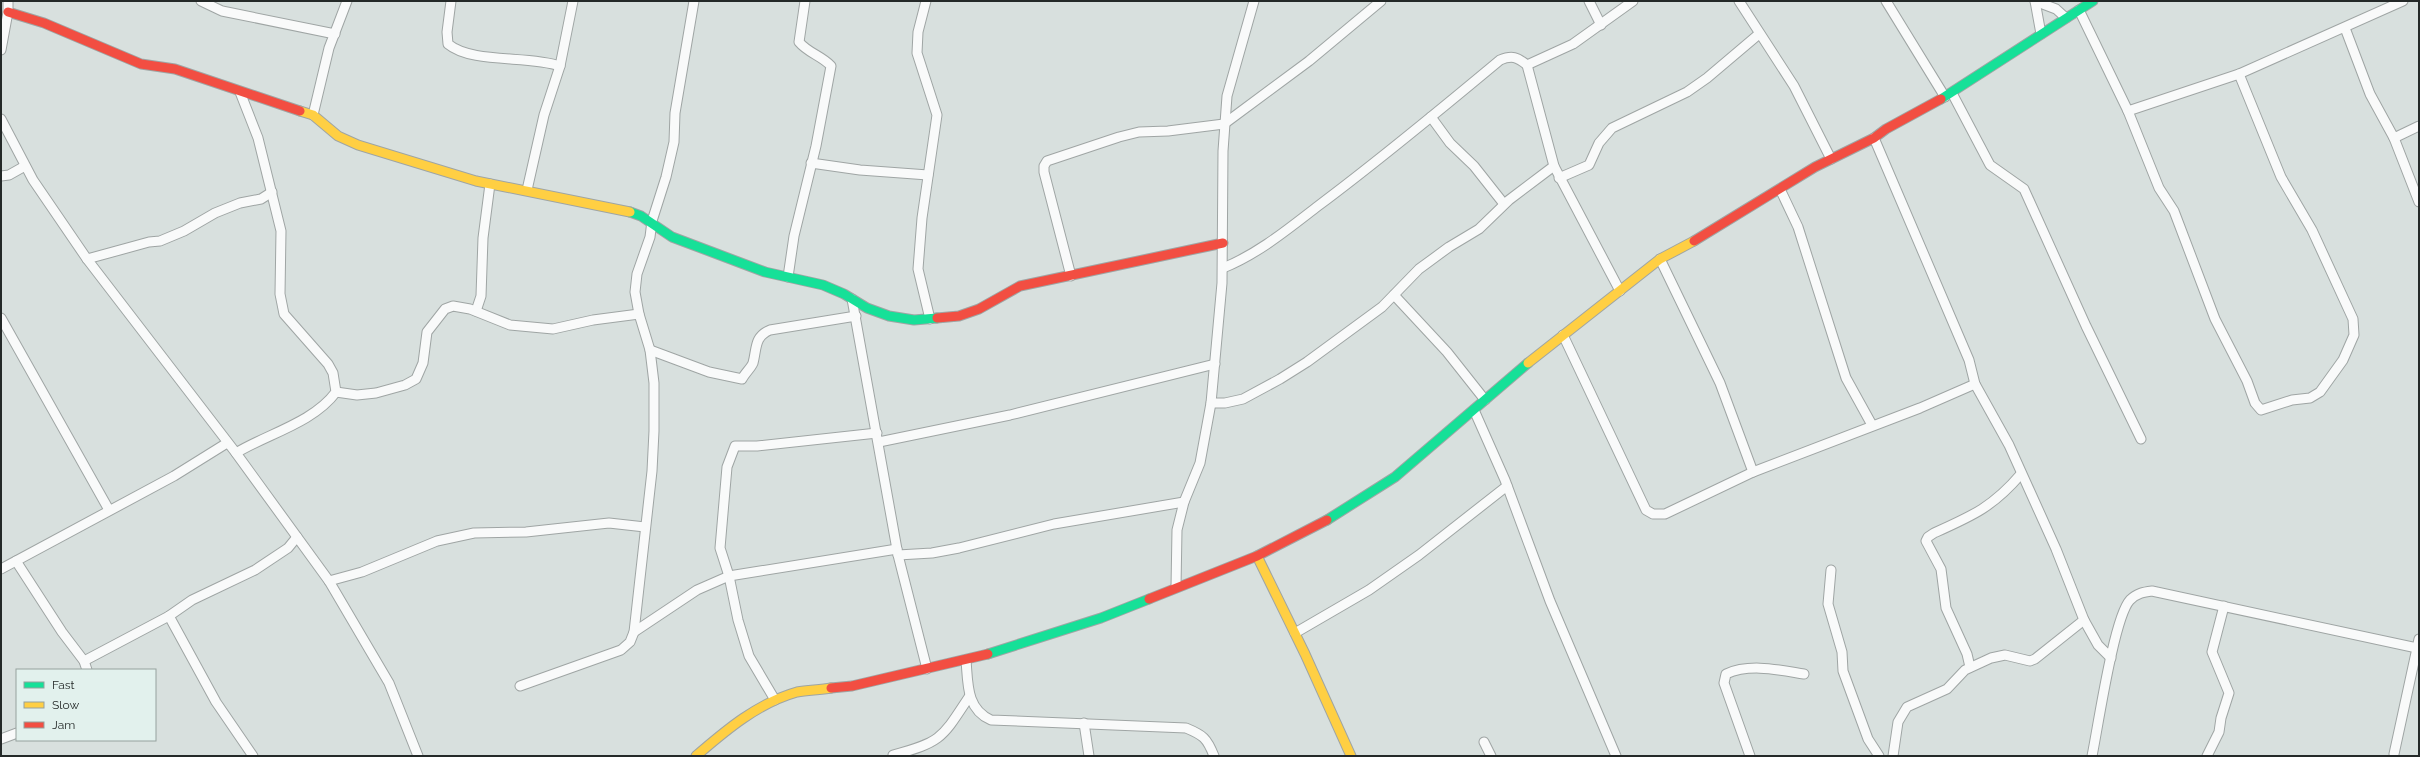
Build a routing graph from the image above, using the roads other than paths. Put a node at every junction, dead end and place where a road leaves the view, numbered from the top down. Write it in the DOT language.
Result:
graph roads {
  1 [pos="8,1"];
  2 [pos="201,1"];
  3 [pos="347,1"];
  4 [pos="451,1"];
  5 [pos="572,1"];
  6 [pos="694,1"];
  7 [pos="805,1"];
  8 [pos="926,1"];
  9 [pos="1254,1"];
  10 [pos="1381,1"];
  11 [pos="1590,1"];
  12 [pos="1633,1"];
  13 [pos="1739,1"];
  14 [pos="1886,1"];
  15 [pos="2035,1"];
  16 [pos="2093,1"];
  17 [pos="2403,1"];
  18 [pos="2079,10"];
  19 [pos="8,12"];
  20 [pos="2066,18"];
  21 [pos="1601,25"];
  22 [pos="2345,28"];
  23 [pos="335,34"];
  24 [pos="1759,34"];
  25 [pos="2041,34"];
  26 [pos="1,50"];
  27 [pos="1526,65"];
  28 [pos="560,66"];
  29 [pos="2239,74"];
  30 [pos="240,92"];
  31 [pos="1948,95"];
  32 [pos="2128,111"];
  33 [pos="313,115"];
  34 [pos="1431,117"];
  35 [pos="1,120"];
  36 [pos="1224,124"];
  37 [pos="2419,126"];
  38 [pos="1874,138"];
  39 [pos="2394,138"];
  40 [pos="1831,159"];
  41 [pos="811,163"];
  42 [pos="25,166"];
  43 [pos="1554,166"];
  44 [pos="928,175"];
  45 [pos="1,176"];
  46 [pos="1559,178"];
  47 [pos="490,184"];
  48 [pos="1780,189"];
  49 [pos="527,190"];
  50 [pos="272,192"];
  51 [pos="2419,202"];
  52 [pos="1504,204"];
  53 [pos="652,221"];
  54 [pos="1223,243"];
  55 [pos="87,259"];
  56 [pos="1660,259"];
  57 [pos="1222,268"];
  58 [pos="1071,276"];
  59 [pos="788,277"];
  60 [pos="1620,291"];
  61 [pos="1394,295"];
  62 [pos="852,299"];
  63 [pos="476,311"];
  64 [pos="639,314"];
  65 [pos="856,316"];
  66 [pos="1,318"];
  67 [pos="930,319"];
  68 [pos="1563,335"];
  69 [pos="650,350"];
  70 [pos="1215,364"];
  71 [pos="1975,384"];
  72 [pos="336,392"];
  73 [pos="1485,400"];
  74 [pos="1211,403"];
  75 [pos="1474,410"];
  76 [pos="1872,425"];
  77 [pos="877,433"];
  78 [pos="2141,439"];
  79 [pos="227,442"];
  80 [pos="879,442"];
  81 [pos="236,453"];
  82 [pos="1753,472"];
  83 [pos="2021,474"];
  84 [pos="1507,486"];
  85 [pos="1184,502"];
  86 [pos="109,510"];
  87 [pos="646,527"];
  88 [pos="297,537"];
  89 [pos="897,552"];
  90 [pos="1257,556"];
  91 [pos="16,561"];
  92 [pos="1,569"];
  93 [pos="1830,570"];
  94 [pos="729,576"];
  95 [pos="329,580"];
  96 [pos="1176,587"];
  97 [pos="2224,606"];
  98 [pos="635,613"];
  99 [pos="169,616"];
  100 [pos="2084,620"];
  101 [pos="648,622"];
  102 [pos="634,632"];
  103 [pos="1295,633"];
  104 [pos="2418,643"];
  105 [pos="2111,658"];
  106 [pos="966,660"];
  107 [pos="84,661"];
  108 [pos="1970,667"];
  109 [pos="87,669"];
  110 [pos="927,669"];
  111 [pos="1804,674"];
  112 [pos="520,686"];
  113 [pos="969,696"];
  114 [pos="775,700"];
  115 [pos="1084,723"];
  116 [pos="16,733"];
  117 [pos="1,739"];
  118 [pos="1484,742"];
  119 [pos="2394,754"];
  120 [pos="893,755"];
  121 [pos="253,756"];
  122 [pos="418,756"];
  123 [pos="696,756"];
  124 [pos="1089,756"];
  125 [pos="1214,756"];
  126 [pos="1351,756"];
  127 [pos="1491,756"];
  128 [pos="1616,756"];
  129 [pos="1750,756"];
  130 [pos="1879,756"];
  131 [pos="1893,756"];
  132 [pos="2092,756"];
  133 [pos="2206,756"];
  1 -- 19 [label="street"];
  2 -- 23 [label="street"];
  3 -- 23 [label="street"];
  4 -- 28 [label="street"];
  5 -- 28 [label="street"];
  6 -- 53 [label="street"];
  7 -- 41 [label="street"];
  8 -- 44 [label="street"];
  9 -- 36 [label="street"];
  10 -- 36 [label="street"];
  11 -- 21 [label="street"];
  12 -- 21 [label="street"];
  13 -- 24 [label="street"];
  14 -- 31 [label="street"];
  15 -- 20 [label="street"];
  15 -- 25 [label="street"];
  16 -- 18 [label="street"];
  17 -- 22 [label="street"];
  18 -- 20 [label="street"];
  18 -- 32 [label="street"];
  19 -- 26 [label="street"];
  19 -- 30 [label="street"];
  20 -- 25 [label="street"];
  21 -- 27 [label="street"];
  22 -- 29 [label="street"];
  22 -- 39 [label="street"];
  23 -- 33 [label="street"];
  24 -- 40 [label="street"];
  24 -- 46 [label="street"];
  25 -- 31 [label="street"];
  27 -- 34 [label="street"];
  27 -- 43 [label="street"];
  28 -- 49 [label="street"];
  29 -- 32 [label="street"];
  29 -- 32 [label="street"];
  30 -- 33 [label="street"];
  30 -- 50 [label="street"];
  31 -- 38 [label="street"];
  31 -- 78 [label="street"];
  33 -- 47 [label="street"];
  34 -- 52 [label="street"];
  34 -- 57 [label="street"];
  35 -- 42 [label="street"];
  36 -- 54 [label="street"];
  36 -- 58 [label="street"];
  37 -- 39 [label="street"];
  38 -- 40 [label="street"];
  38 -- 71 [label="street"];
  39 -- 51 [label="street"];
  40 -- 48 [label="street"];
  41 -- 44 [label="street"];
  41 -- 59 [label="street"];
  42 -- 45 [label="street"];
  42 -- 55 [label="street"];
  43 -- 46 [label="street"];
  43 -- 52 [label="street"];
  44 -- 67 [label="street"];
  46 -- 60 [label="street"];
  47 -- 49 [label="street"];
  47 -- 63 [label="street"];
  48 -- 56 [label="street"];
  48 -- 76 [label="street"];
  49 -- 53 [label="street"];
  50 -- 55 [label="street"];
  50 -- 72 [label="street"];
  52 -- 61 [label="street"];
  53 -- 59 [label="street"];
  53 -- 64 [label="street"];
  54 -- 57 [label="street"];
  54 -- 58 [label="street"];
  55 -- 79 [label="street"];
  56 -- 60 [label="street"];
  56 -- 82 [label="street"];
  57 -- 70 [label="street"];
  58 -- 67 [label="street"];
  59 -- 62 [label="street"];
  60 -- 68 [label="street"];
  61 -- 73 [label="street"];
  61 -- 74 [label="street"];
  62 -- 65 [label="street"];
  62 -- 67 [label="street"];
  63 -- 64 [label="street"];
  63 -- 72 [label="street"];
  64 -- 69 [label="street"];
  65 -- 69 [label="street"];
  65 -- 77 [label="street"];
  66 -- 86 [label="street"];
  68 -- 73 [label="street"];
  68 -- 82 [label="street"];
  69 -- 87 [label="street"];
  70 -- 74 [label="street"];
  70 -- 80 [label="street"];
  71 -- 76 [label="street"];
  71 -- 83 [label="street"];
  72 -- 81 [label="street"];
  73 -- 75 [label="street"];
  74 -- 85 [label="street"];
  75 -- 84 [label="street"];
  75 -- 90 [label="street"];
  76 -- 82 [label="street"];
  77 -- 80 [label="street"];
  77 -- 94 [label="street"];
  79 -- 81 [label="street"];
  79 -- 86 [label="street"];
  80 -- 89 [label="street"];
  81 -- 88 [label="street"];
  83 -- 100 [label="street"];
  83 -- 108 [label="street"];
  84 -- 103 [label="street"];
  84 -- 128 [label="street"];
  85 -- 89 [label="street"];
  85 -- 96 [label="street"];
  86 -- 91 [label="street"];
  87 -- 95 [label="street"];
  87 -- 98 [label="street"];
  88 -- 95 [label="street"];
  88 -- 99 [label="street"];
  89 -- 94 [label="street"];
  89 -- 110 [label="street"];
  90 -- 96 [label="street"];
  90 -- 103 [label="street"];
  91 -- 92 [label="street"];
  91 -- 107 [label="street"];
  93 -- 130 [label="street"];
  94 -- 101 [label="street"];
  94 -- 114 [label="street"];
  95 -- 122 [label="street"];
  96 -- 106 [label="street"];
  97 -- 104 [label="street"];
  97 -- 105 [label="street"];
  97 -- 133 [label="street"];
  98 -- 101 [label="street"];
  98 -- 102 [label="street"];
  99 -- 107 [label="street"];
  99 -- 121 [label="street"];
  100 -- 105 [label="street"];
  100 -- 108 [label="street"];
  101 -- 102 [label="street"];
  102 -- 112 [label="street"];
  103 -- 126 [label="street"];
  104 -- 119 [label="street"];
  105 -- 132 [label="street"];
  106 -- 110 [label="street"];
  106 -- 113 [label="street"];
  107 -- 109 [label="street"];
  108 -- 131 [label="street"];
  110 -- 114 [label="street"];
  111 -- 129 [label="street"];
  113 -- 115 [label="street"];
  113 -- 120 [label="street"];
  114 -- 123 [label="street"];
  115 -- 124 [label="street"];
  115 -- 125 [label="street"];
  116 -- 117 [label="street"];
  118 -- 127 [label="street"];
}
